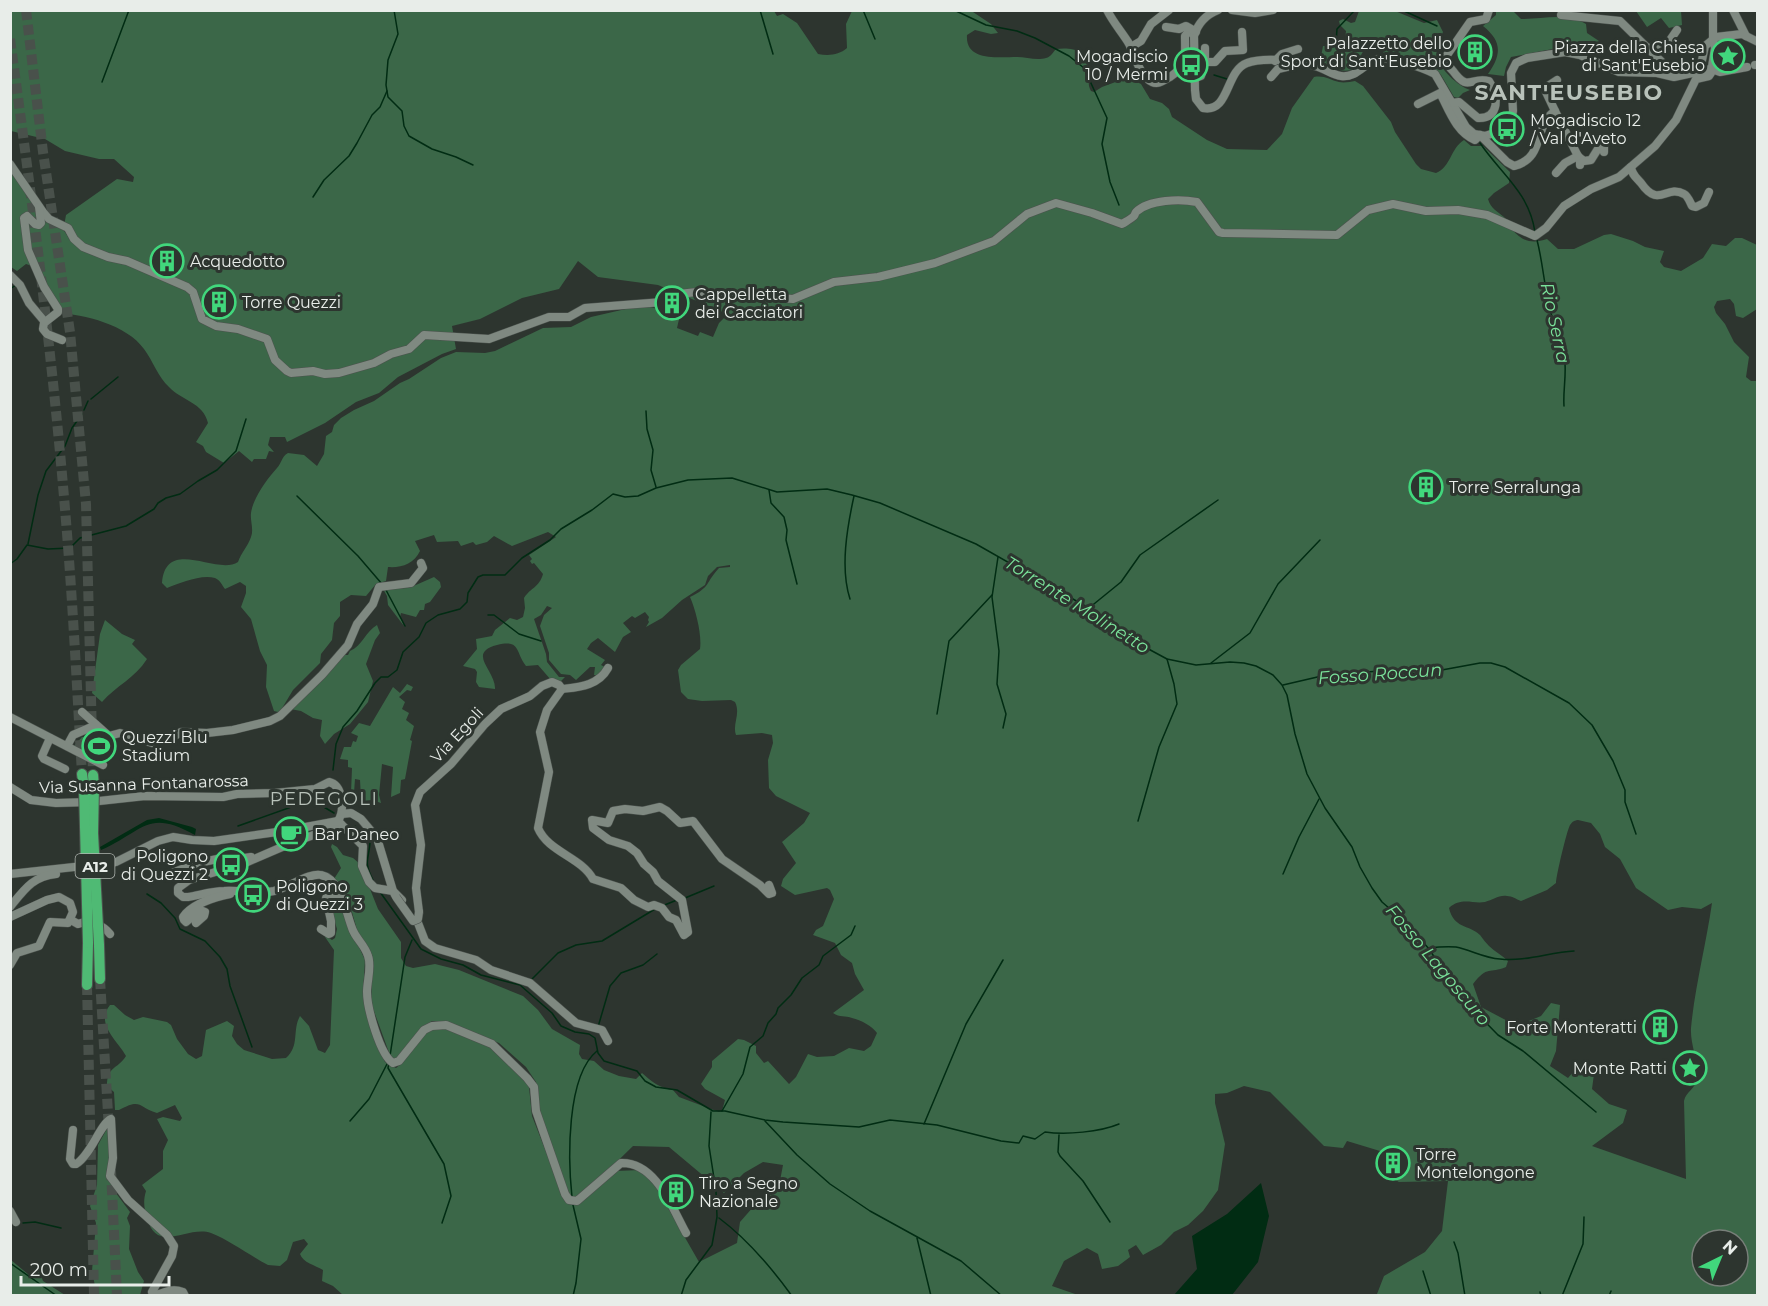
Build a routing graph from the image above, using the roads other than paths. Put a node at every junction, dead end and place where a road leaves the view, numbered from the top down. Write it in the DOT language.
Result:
graph roads {
  1 [pos="1107,10"];
  2 [pos="1169,10"];
  3 [pos="1218,10"];
  4 [pos="1233,10"];
  5 [pos="1273,10"];
  6 [pos="1489,10"];
  7 [pos="1713,10"];
  8 [pos="1733,10"];
  9 [pos="1561,15"];
  10 [pos="1166,27"];
  11 [pos="1677,30"];
  12 [pos="1194,31"];
  13 [pos="1242,32"];
  14 [pos="1723,35"];
  15 [pos="1746,36"];
  16 [pos="1713,39"];
  17 [pos="1758,42"];
  18 [pos="1131,47"];
  19 [pos="1205,48"];
  20 [pos="1715,48"];
  21 [pos="1298,49"];
  22 [pos="1649,49"];
  23 [pos="1275,61"];
  24 [pos="1205,62"];
  25 [pos="1314,65"];
  26 [pos="1753,66"];
  27 [pos="1705,69"];
  28 [pos="1271,77"];
  29 [pos="1195,78"];
  30 [pos="1557,80"];
  31 [pos="1452,103"];
  32 [pos="1418,104"];
  33 [pos="1555,111"];
  34 [pos="1480,135"];
  35 [pos="1604,152"];
  36 [pos="1578,156"];
  37 [pos="10,164"];
  38 [pos="1580,165"];
  39 [pos="1631,167"];
  40 [pos="1556,173"];
  41 [pos="1709,192"];
  42 [pos="39,204"];
  43 [pos="10,275"];
  44 [pos="45,322"];
  45 [pos="62,340"];
  46 [pos="421,563"];
  47 [pos="608,668"];
  48 [pos="562,688"];
  49 [pos="82,712"];
  50 [pos="10,717"];
  51 [pos="96,725"];
  52 [pos="50,738"];
  53 [pos="67,746"];
  54 [pos="103,765"];
  55 [pos="65,769"];
  56 [pos="88,781"];
  57 [pos="10,787"];
  58 [pos="340,819"];
  59 [pos="255,858"];
  60 [pos="69,867"];
  61 [pos="10,874"];
  62 [pos="169,874"];
  63 [pos="335,885"];
  64 [pos="769,885"];
  65 [pos="243,891"];
  66 [pos="393,893"];
  67 [pos="10,907"];
  68 [pos="10,917"];
  69 [pos="417,918"];
  70 [pos="71,920"];
  71 [pos="196,923"];
  72 [pos="321,929"];
  73 [pos="110,934"];
  74 [pos="94,944"];
  75 [pos="11,964"];
  76 [pos="100,979"];
  77 [pos="87,985"];
  78 [pos="608,1041"];
  79 [pos="73,1130"];
  80 [pos="10,1211"];
  81 [pos="16,1222"];
  82 [pos="686,1233"];
  83 [pos="185,1296"];
  1 -- 18 [label="street"];
  2 -- 18 [label="street"];
  3 -- 12 [label="street"];
  4 -- 5 [label="street"];
  6 -- 31 [label="street"];
  7 -- 16 [label="street"];
  8 -- 15 [label="street"];
  9 -- 22 [label="street"];
  10 -- 12 [label="street"];
  11 -- 22 [label="street"];
  12 -- 18 [label="street"];
  12 -- 29 [label="street"];
  13 -- 24 [label="street"];
  14 -- 15 [label="street"];
  14 -- 16 [label="street"];
  14 -- 20 [label="street"];
  15 -- 17 [label="street"];
  16 -- 20 [label="street"];
  16 -- 27 [label="street"];
  19 -- 24 [label="street"];
  20 -- 27 [label="street"];
  21 -- 23 [label="street"];
  22 -- 27 [label="street"];
  23 -- 25 [label="street"];
  23 -- 29 [label="street"];
  24 -- 29 [label="street"];
  25 -- 28 [label="street"];
  25 -- 31 [label="street"];
  26 -- 27 [label="street"];
  27 -- 34 [label="street"];
  27 -- 39 [label="street"];
  30 -- 33 [label="street"];
  31 -- 34 [label="street"];
  32 -- 34 [label="street"];
  33 -- 34 [label="street"];
  33 -- 36 [label="street"];
  35 -- 36 [label="street"];
  36 -- 38 [label="street"];
  36 -- 40 [label="street"];
  37 -- 42 [label="street"];
  39 -- 41 [label="street"];
  39 -- 42 [label="street"];
  42 -- 44 [label="street"];
  43 -- 44 [label="street"];
  44 -- 45 [label="street"];
  46 -- 51 [label="street"];
  47 -- 48 [label="street"];
  48 -- 64 [label="street"];
  48 -- 69 [label="street, Via Egoli"];
  49 -- 51 [label="street"];
  50 -- 52 [label="street"];
  51 -- 53 [label="street"];
  52 -- 53 [label="street"];
  52 -- 55 [label="street"];
  53 -- 54 [label="street"];
  56 -- 74 [label="highway, A12, bridge"];
  57 -- 58 [label="street, Via Susanna Fontanarossa"];
  58 -- 59 [label="street"];
  58 -- 60 [label="street"];
  58 -- 66 [label="street"];
  58 -- 66 [label="street"];
  59 -- 62 [label="street"];
  59 -- 65 [label="street"];
  60 -- 61 [label="street"];
  60 -- 67 [label="street"];
  63 -- 65 [label="street"];
  63 -- 72 [label="street"];
  63 -- 82 [label="street"];
  65 -- 71 [label="street"];
  66 -- 69 [label="street, bridge"];
  68 -- 70 [label="street"];
  69 -- 78 [label="street"];
  70 -- 73 [label="street"];
  70 -- 75 [label="street"];
  74 -- 76 [label="highway, A12"];
  74 -- 77 [label="highway, A12"];
  79 -- 83 [label="street"];
  80 -- 81 [label="street"];
}
